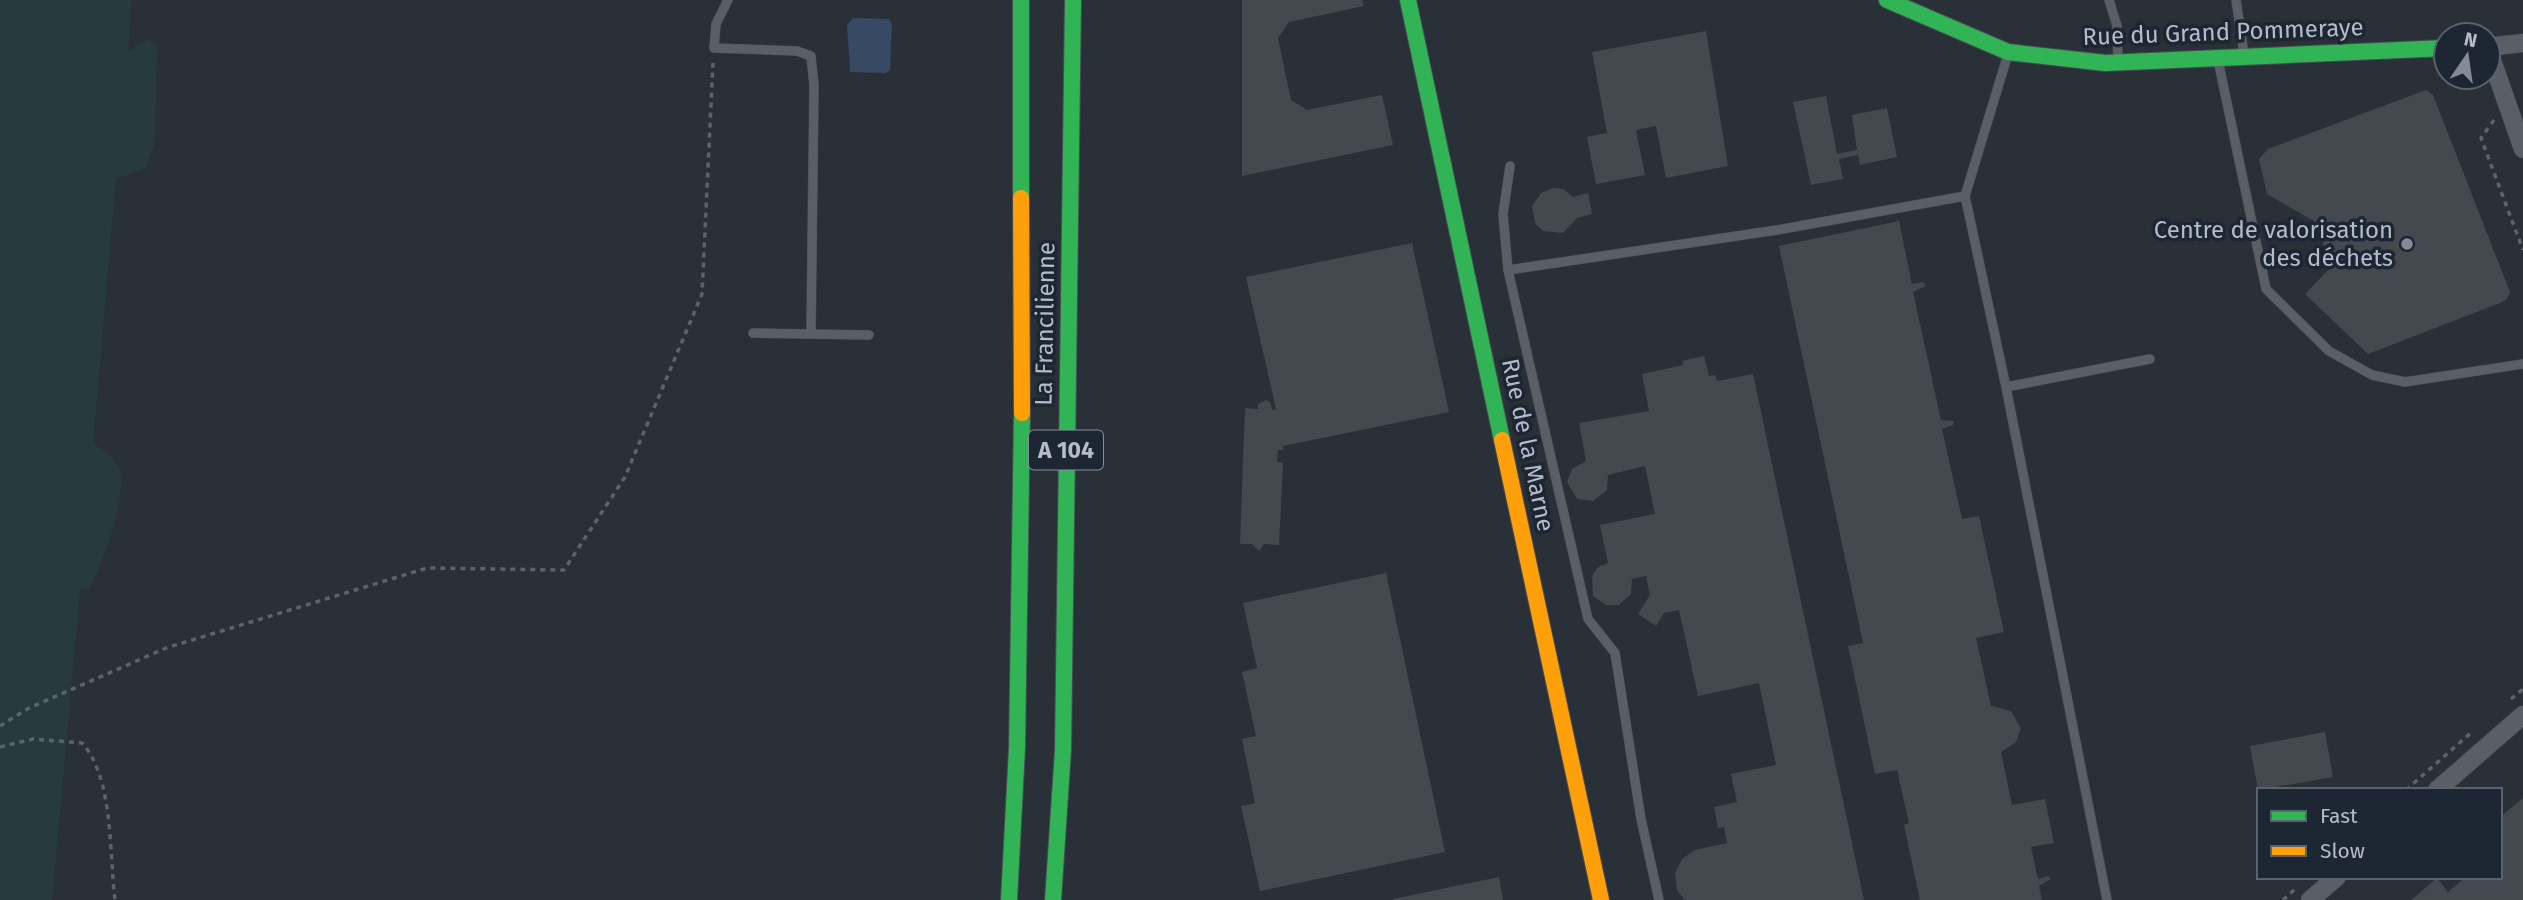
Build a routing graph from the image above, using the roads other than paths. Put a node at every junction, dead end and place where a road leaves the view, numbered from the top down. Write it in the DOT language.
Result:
graph roads {
  1 [pos="728,0"];
  2 [pos="1021,0"];
  3 [pos="1073,0"];
  4 [pos="1408,0"];
  5 [pos="1886,0"];
  6 [pos="2109,0"];
  7 [pos="2236,0"];
  8 [pos="2523,43"];
  9 [pos="2502,46"];
  10 [pos="2432,49"];
  11 [pos="2008,52"];
  12 [pos="2245,57"];
  13 [pos="2217,58"];
  14 [pos="2119,62"];
  15 [pos="2502,90"];
  16 [pos="2523,149"];
  17 [pos="1510,166"];
  18 [pos="1965,196"];
  19 [pos="1508,270"];
  20 [pos="753,332"];
  21 [pos="811,333"];
  22 [pos="869,335"];
  23 [pos="2150,359"];
  24 [pos="2523,364"];
  25 [pos="2006,387"];
  26 [pos="2523,715"];
  27 [pos="2439,788"];
  28 [pos="2335,879"];
  29 [pos="1009,900"];
  30 [pos="1053,900"];
  31 [pos="1601,900"];
  32 [pos="1659,900"];
  33 [pos="2107,900"];
  34 [pos="2310,900"];
  1 -- 21 [label="lane"];
  2 -- 29 [label="main road, La Francilienne / A 104"];
  3 -- 30 [label="main road, La Francilienne / A 104"];
  4 -- 31 [label="main road, Rue de la Marne"];
  5 -- 11 [label="main road, Rue du Grand Pommeraye"];
  6 -- 14 [label="lane"];
  7 -- 12 [label="lane"];
  8 -- 9 [label="street"];
  10 -- 12 [label="main road, Rue du Grand Pommeraye"];
  11 -- 14 [label="main road, Rue du Grand Pommeraye"];
  11 -- 18 [label="lane"];
  12 -- 13 [label="main road, Rue du Grand Pommeraye"];
  13 -- 14 [label="main road, Rue du Grand Pommeraye"];
  13 -- 24 [label="lane"];
  15 -- 16 [label="street"];
  17 -- 19 [label="lane"];
  18 -- 19 [label="lane"];
  18 -- 25 [label="lane"];
  19 -- 32 [label="lane"];
  20 -- 21 [label="lane"];
  21 -- 22 [label="lane"];
  23 -- 25 [label="lane"];
  25 -- 33 [label="lane"];
  26 -- 27 [label="street"];
  28 -- 34 [label="street"];
}
